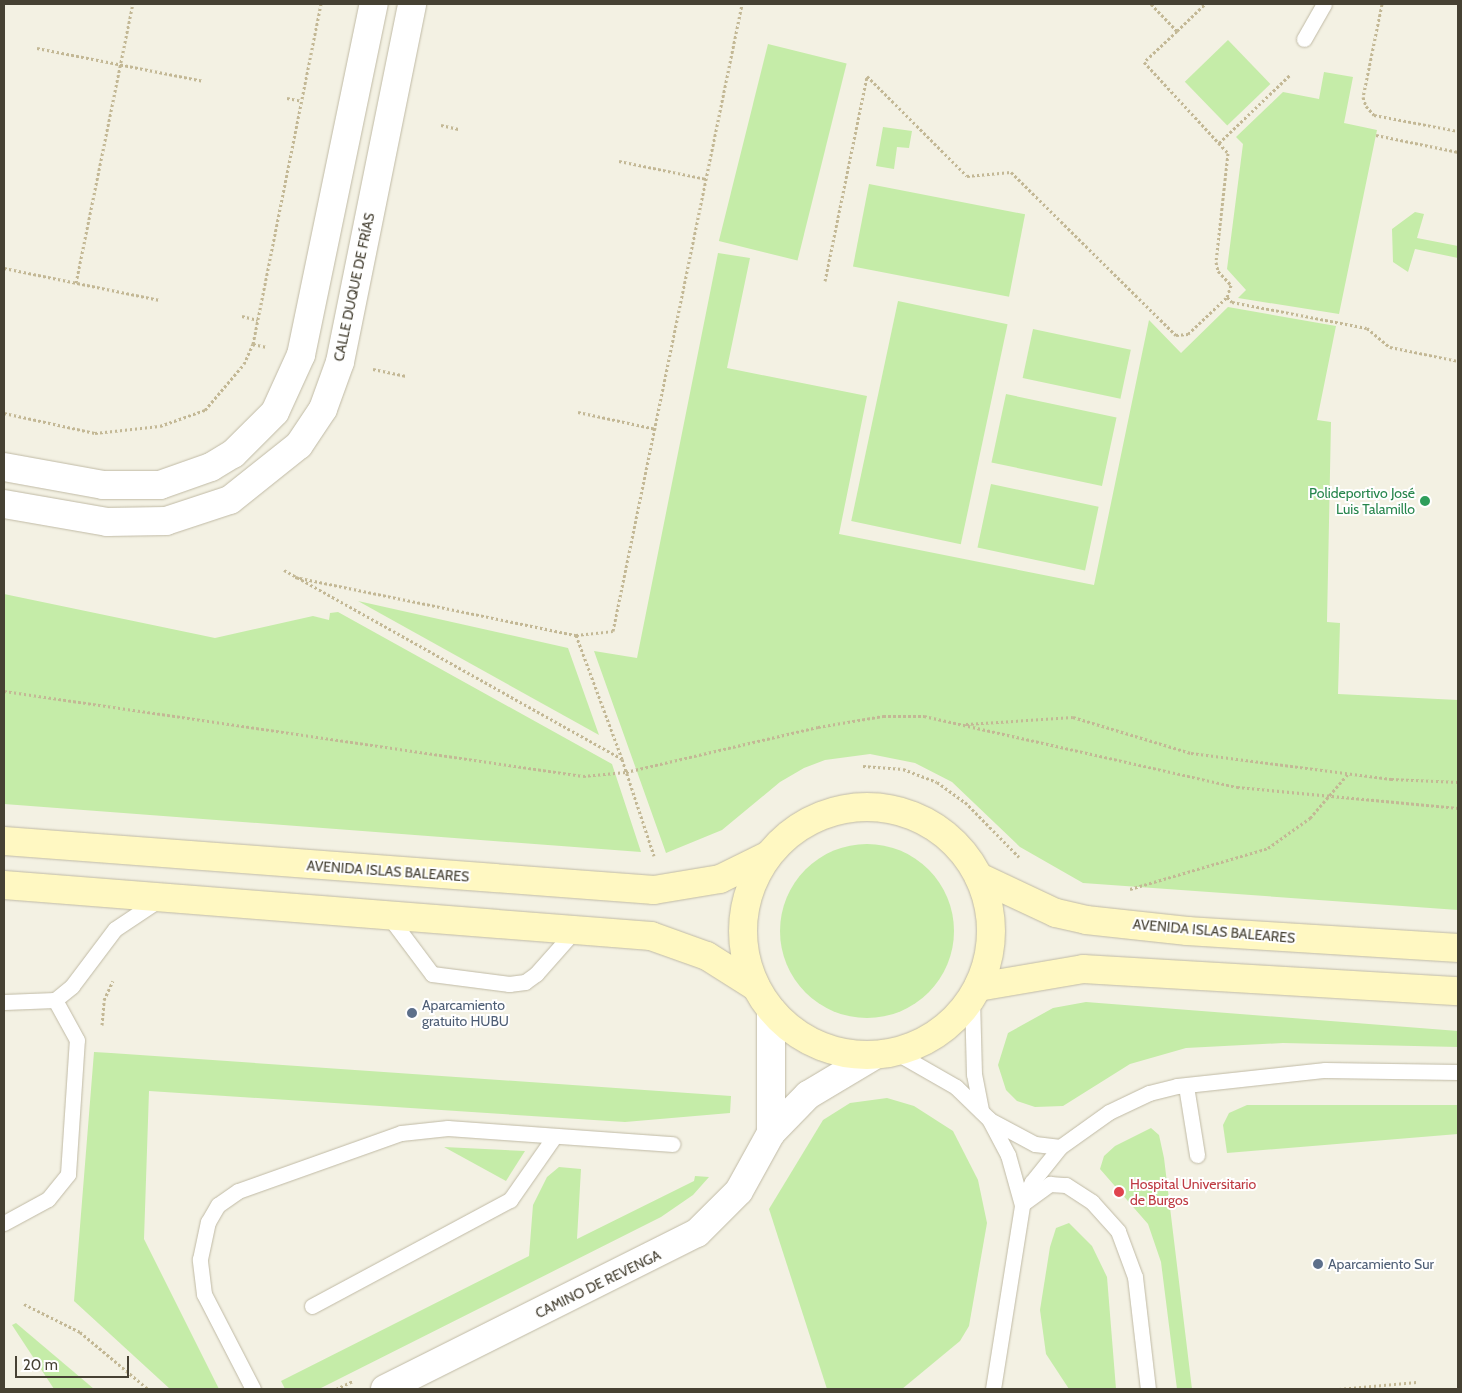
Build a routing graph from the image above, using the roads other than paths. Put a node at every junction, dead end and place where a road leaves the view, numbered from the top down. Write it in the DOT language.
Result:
graph roads {
  1 [pos="374,4"];
  2 [pos="412,4"];
  3 [pos="1324,4"];
  4 [pos="1304,39"];
  5 [pos="4,467"];
  6 [pos="4,504"];
  7 [pos="4,841"];
  8 [pos="767,856"];
  9 [pos="979,877"];
  10 [pos="4,885"];
  11 [pos="164,897"];
  12 [pos="386,913"];
  13 [pos="576,929"];
  14 [pos="1458,948"];
  15 [pos="756,987"];
  16 [pos="1458,991"];
  17 [pos="975,992"];
  18 [pos="55,1000"];
  19 [pos="4,1002"];
  20 [pos="771,1010"];
  21 [pos="885,1054"];
  22 [pos="1458,1072"];
  23 [pos="1186,1086"];
  24 [pos="985,1115"];
  25 [pos="771,1133"];
  26 [pos="554,1137"];
  27 [pos="672,1144"];
  28 [pos="1060,1147"];
  29 [pos="1197,1155"];
  30 [pos="1022,1205"];
  31 [pos="4,1223"];
  32 [pos="312,1306"];
  33 [pos="253,1389"];
  34 [pos="385,1389"];
  35 [pos="986,1389"];
  36 [pos="994,1389"];
  37 [pos="1148,1389"];
  1 -- 5 [label="street"];
  2 -- 6 [label="street, CALLE DUQUE DE FRÍAS"];
  3 -- 4 [label="lane"];
  7 -- 8 [label="main road, AVENIDA ISLAS BALEARES"];
  8 -- 9 [label="main road"];
  8 -- 15 [label="main road"];
  9 -- 14 [label="main road, AVENIDA ISLAS BALEARES"];
  9 -- 17 [label="main road"];
  10 -- 11 [label="main road"];
  11 -- 12 [label="main road"];
  11 -- 18 [label="lane"];
  12 -- 13 [label="main road"];
  12 -- 13 [label="lane"];
  13 -- 15 [label="main road"];
  15 -- 20 [label="main road"];
  16 -- 17 [label="main road"];
  17 -- 21 [label="main road"];
  17 -- 24 [label="lane"];
  18 -- 19 [label="lane"];
  18 -- 31 [label="lane"];
  20 -- 21 [label="main road"];
  20 -- 25 [label="street, CAMINO DE REVENGA"];
  21 -- 24 [label="lane"];
  21 -- 25 [label="street, CAMINO DE REVENGA"];
  22 -- 23 [label="lane"];
  23 -- 28 [label="lane"];
  23 -- 29 [label="lane"];
  24 -- 28 [label="lane"];
  24 -- 30 [label="lane"];
  25 -- 34 [label="street, CAMINO DE REVENGA"];
  26 -- 27 [label="lane"];
  26 -- 32 [label="lane"];
  26 -- 33 [label="lane"];
  28 -- 30 [label="lane"];
  30 -- 36 [label="lane"];
  30 -- 37 [label="lane"];
  35 -- 36 [label="lane"];
}
